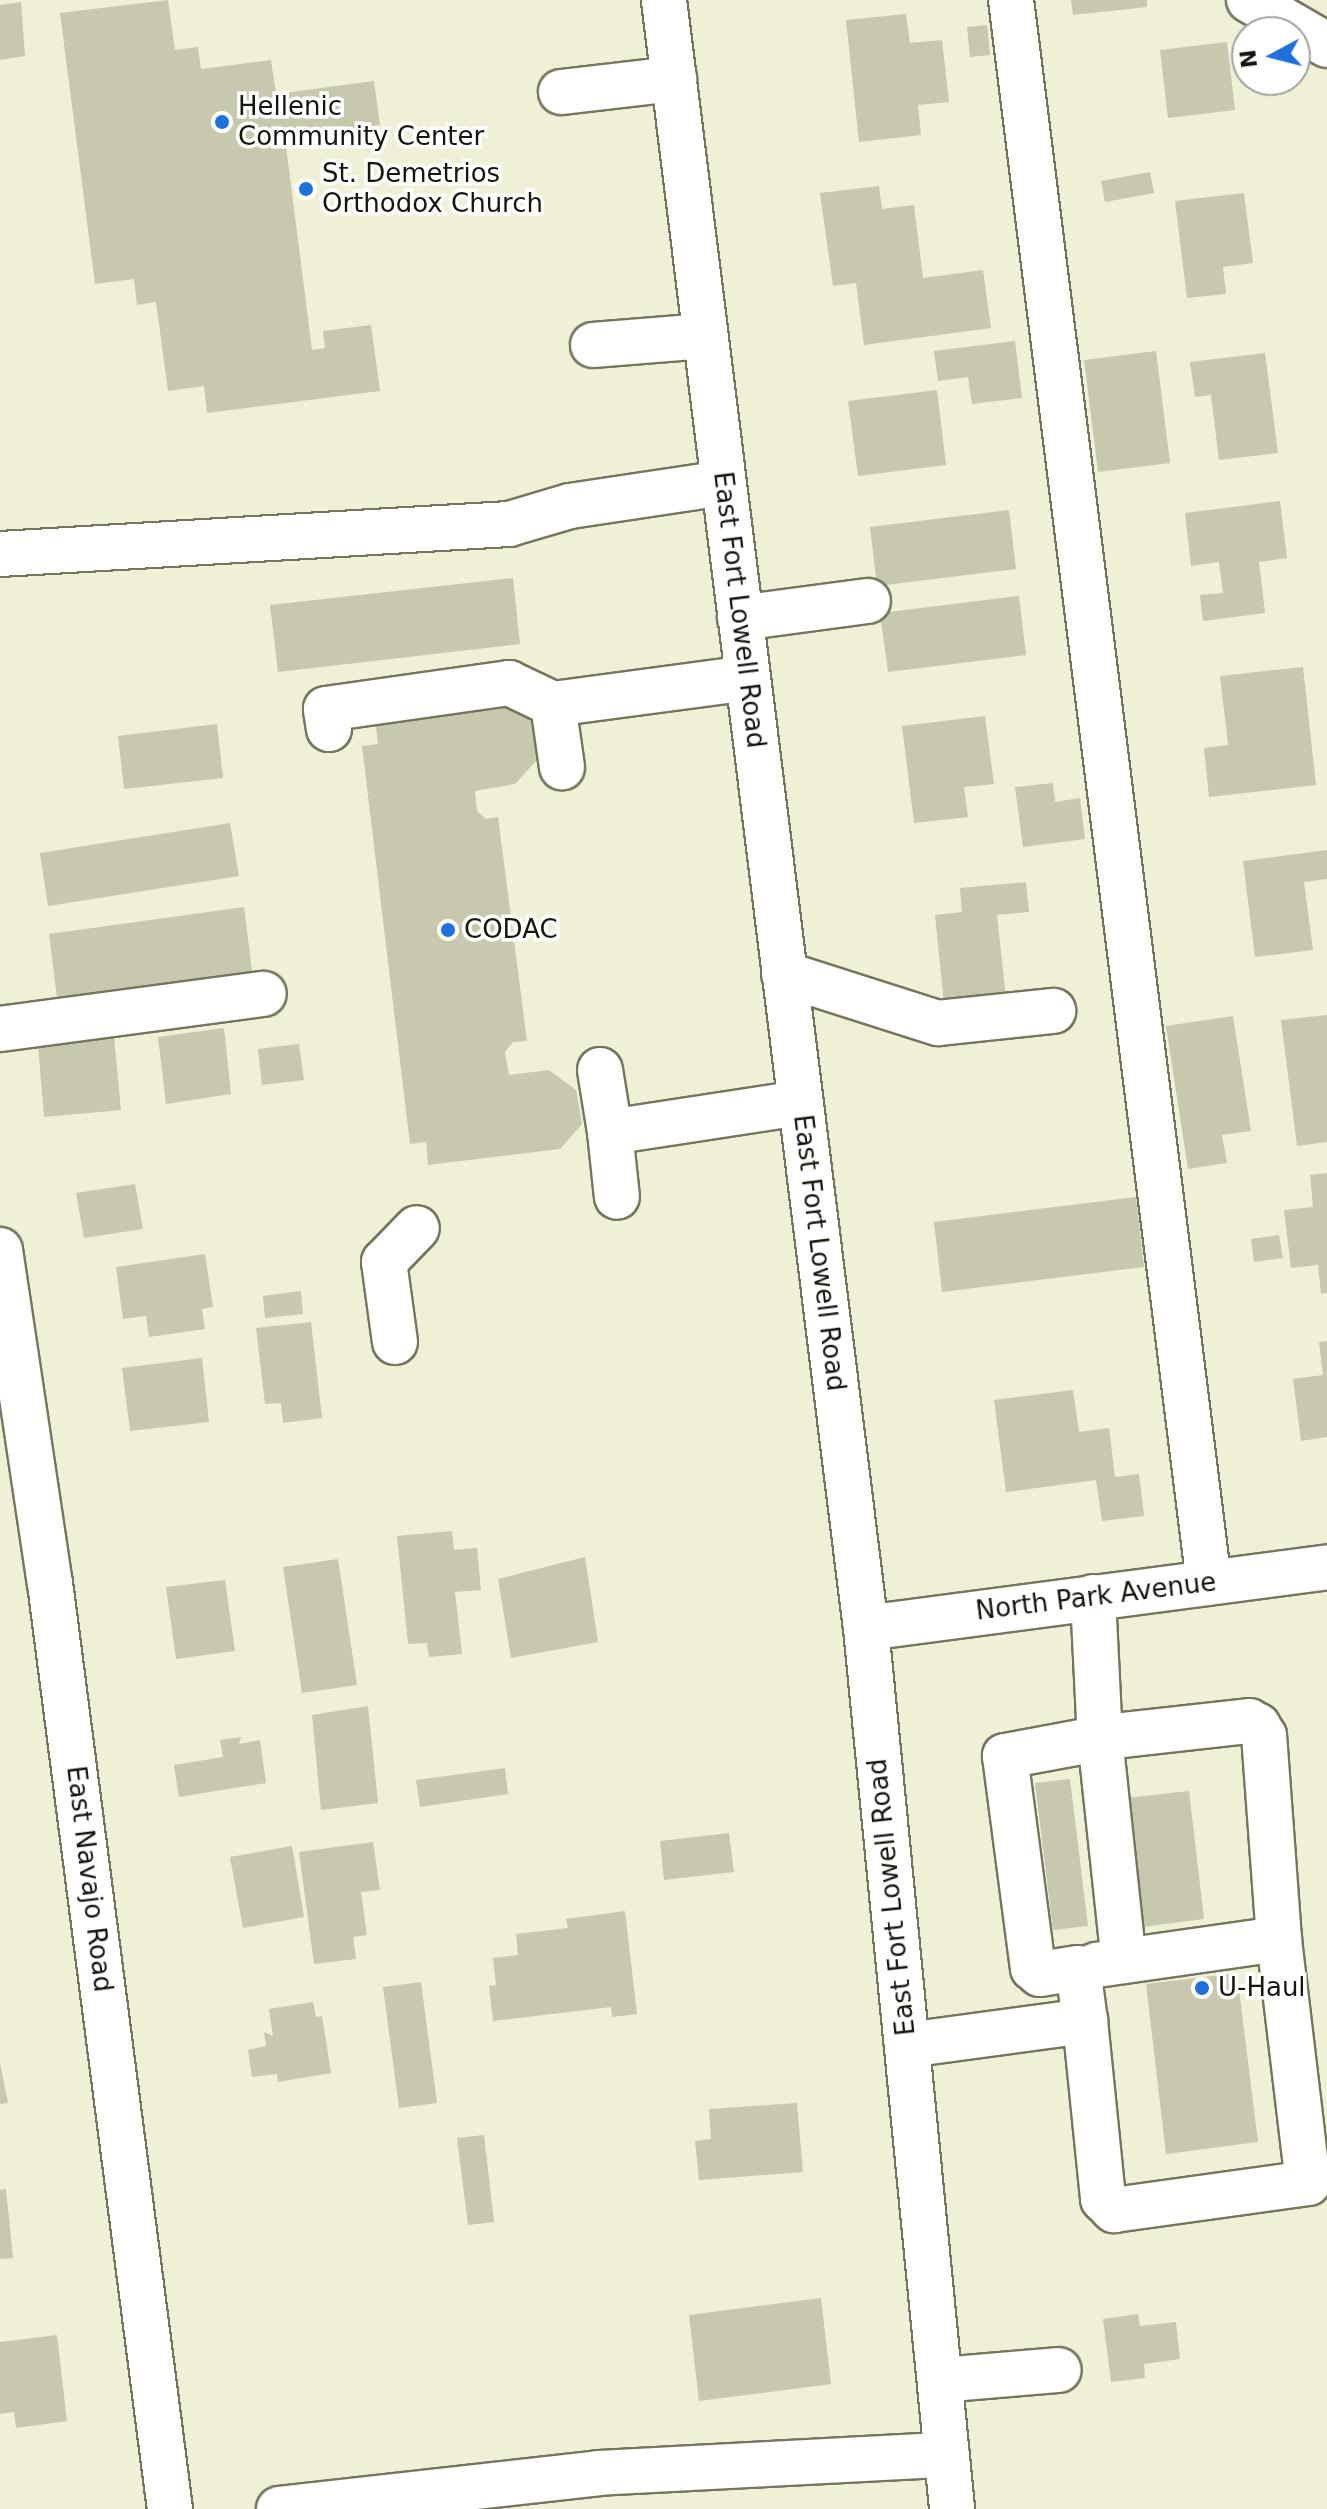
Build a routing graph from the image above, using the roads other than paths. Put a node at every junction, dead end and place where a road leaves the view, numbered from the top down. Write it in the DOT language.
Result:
graph roads {
  1 [pos="664,0"];
  2 [pos="1011,0"];
  3 [pos="1249,0"];
  4 [pos="1327,45"];
  5 [pos="674,79"];
  6 [pos="561,92"];
  7 [pos="705,336"];
  8 [pos="593,345"];
  9 [pos="723,483"];
  10 [pos="0,554"];
  11 [pos="868,601"];
  12 [pos="740,618"];
  13 [pos="747,678"];
  14 [pos="553,704"];
  15 [pos="329,729"];
  16 [pos="562,767"];
  17 [pos="784,974"];
  18 [pos="264,994"];
  19 [pos="1053,1011"];
  20 [pos="0,1029"];
  21 [pos="600,1070"];
  22 [pos="800,1103"];
  23 [pos="610,1132"];
  24 [pos="617,1197"];
  25 [pos="417,1228"];
  26 [pos="0,1250"];
  27 [pos="395,1342"];
  28 [pos="1327,1567"];
  29 [pos="1209,1583"];
  30 [pos="1093,1597"];
  31 [pos="866,1628"];
  32 [pos="1100,1738"];
  33 [pos="1279,1939"];
  34 [pos="1124,1961"];
  35 [pos="1078,1968"];
  36 [pos="1085,2021"];
  37 [pos="907,2045"];
  38 [pos="1059,2370"];
  39 [pos="940,2380"];
  40 [pos="947,2455"];
  41 [pos="170,2509"];
  42 [pos="279,2509"];
  43 [pos="952,2509"];
  1 -- 5 [label="main road, East Fort Lowell Road"];
  2 -- 29 [label="main road"];
  3 -- 4 [label="main road"];
  5 -- 6 [label="main road"];
  5 -- 7 [label="main road, East Fort Lowell Road"];
  7 -- 8 [label="main road"];
  7 -- 9 [label="main road, East Fort Lowell Road"];
  9 -- 10 [label="main road"];
  9 -- 12 [label="main road, East Fort Lowell Road"];
  11 -- 12 [label="main road"];
  12 -- 13 [label="main road, East Fort Lowell Road"];
  13 -- 14 [label="main road"];
  13 -- 17 [label="main road, East Fort Lowell Road"];
  14 -- 15 [label="main road"];
  14 -- 16 [label="main road"];
  17 -- 19 [label="main road"];
  17 -- 22 [label="main road, East Fort Lowell Road"];
  18 -- 20 [label="main road"];
  21 -- 23 [label="main road"];
  22 -- 23 [label="main road"];
  22 -- 31 [label="main road, East Fort Lowell Road"];
  23 -- 24 [label="main road"];
  25 -- 27 [label="main road"];
  26 -- 41 [label="main road, East Navajo Road"];
  28 -- 29 [label="main road, North Park Avenue"];
  29 -- 30 [label="main road, North Park Avenue"];
  30 -- 31 [label="main road, North Park Avenue"];
  30 -- 32 [label="main road"];
  31 -- 37 [label="main road, East Fort Lowell Road"];
  32 -- 33 [label="main road"];
  32 -- 34 [label="main road"];
  32 -- 35 [label="main road"];
  33 -- 34 [label="main road"];
  33 -- 36 [label="main road"];
  34 -- 35 [label="main road"];
  35 -- 36 [label="main road"];
  36 -- 37 [label="main road"];
  37 -- 39 [label="main road, East Fort Lowell Road"];
  38 -- 39 [label="main road"];
  39 -- 40 [label="main road, East Fort Lowell Road"];
  40 -- 42 [label="main road"];
  40 -- 43 [label="main road, East Fort Lowell Road"];
}
